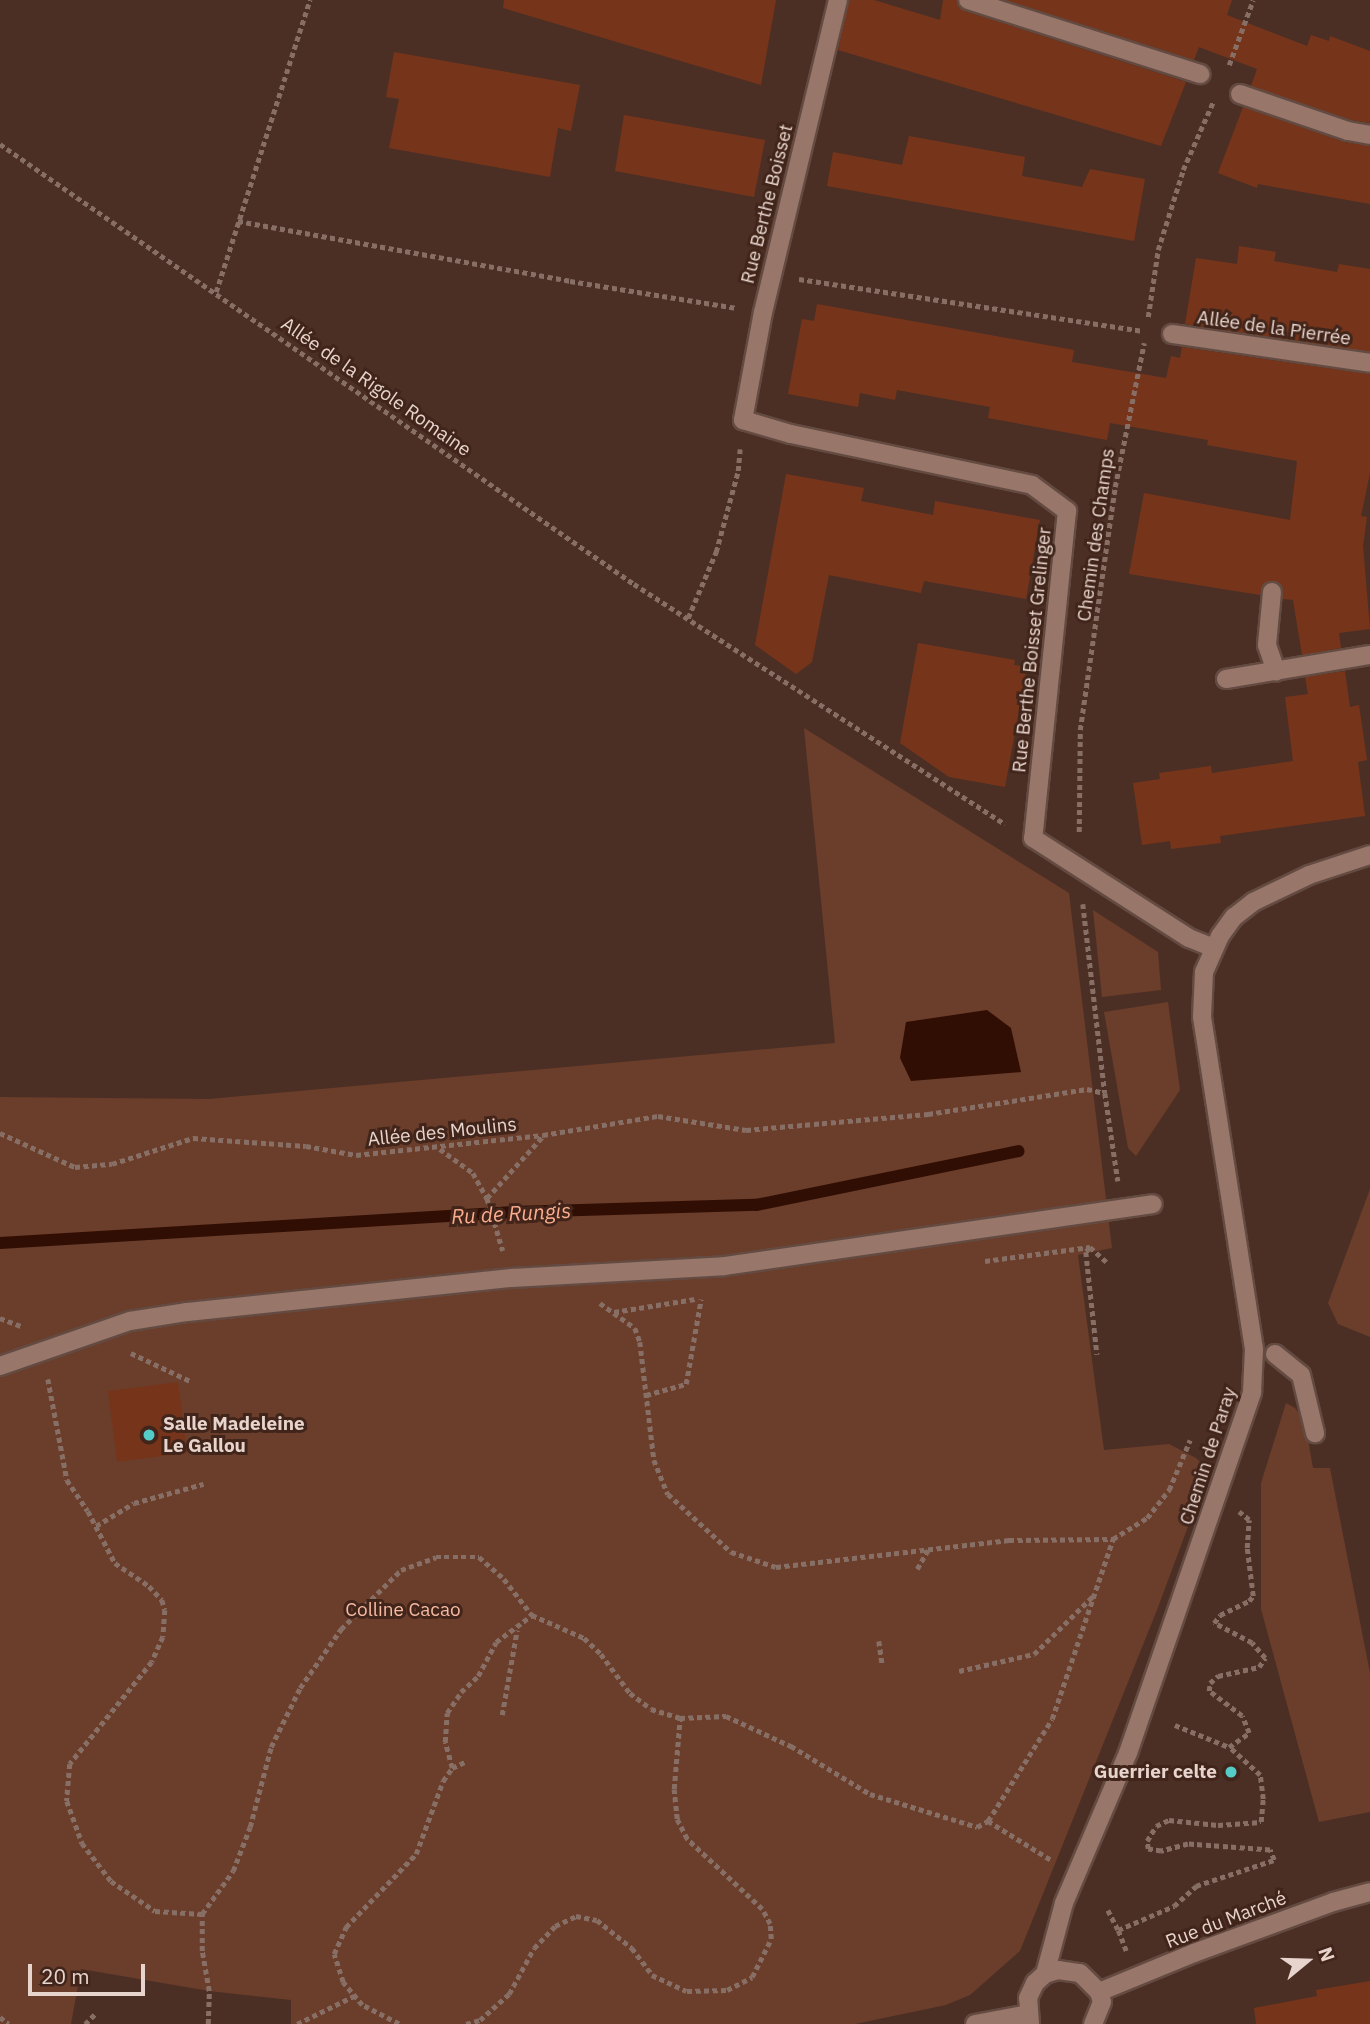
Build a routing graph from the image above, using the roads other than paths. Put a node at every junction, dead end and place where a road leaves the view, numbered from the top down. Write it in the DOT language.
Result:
graph roads {
  1 [pos="838,0"];
  2 [pos="968,0"];
  3 [pos="1200,74"];
  4 [pos="1240,94"];
  5 [pos="1370,135"];
  6 [pos="1172,334"];
  7 [pos="1370,363"];
  8 [pos="743,420"];
  9 [pos="1272,592"];
  10 [pos="1370,655"];
  11 [pos="1276,671"];
  12 [pos="1226,679"];
  13 [pos="1370,855"];
  14 [pos="1214,948"];
  15 [pos="1153,1204"];
  16 [pos="1275,1354"];
  17 [pos="0,1366"];
  18 [pos="1315,1433"];
  19 [pos="1370,1892"];
  20 [pos="1045,1974"];
  21 [pos="1099,1992"];
  22 [pos="1029,2019"];
  23 [pos="975,2024"];
  24 [pos="1093,2024"];
  1 -- 8 [label="street, Rue Berthe Boisset"];
  2 -- 3 [label="street"];
  4 -- 5 [label="street"];
  6 -- 7 [label="street, Allée de la Pierrée"];
  8 -- 14 [label="street, Rue Berthe Boisset Grelinger"];
  9 -- 11 [label="street"];
  10 -- 11 [label="street"];
  11 -- 12 [label="street"];
  13 -- 14 [label="street, Chemin de Paray"];
  14 -- 20 [label="street, Chemin de Paray"];
  15 -- 17 [label="street"];
  16 -- 18 [label="street"];
  19 -- 21 [label="street, Rue du Marché"];
  20 -- 21 [label="street"];
  20 -- 22 [label="street, Chemin de Paray"];
  21 -- 24 [label="street"];
  22 -- 23 [label="street"];
}
